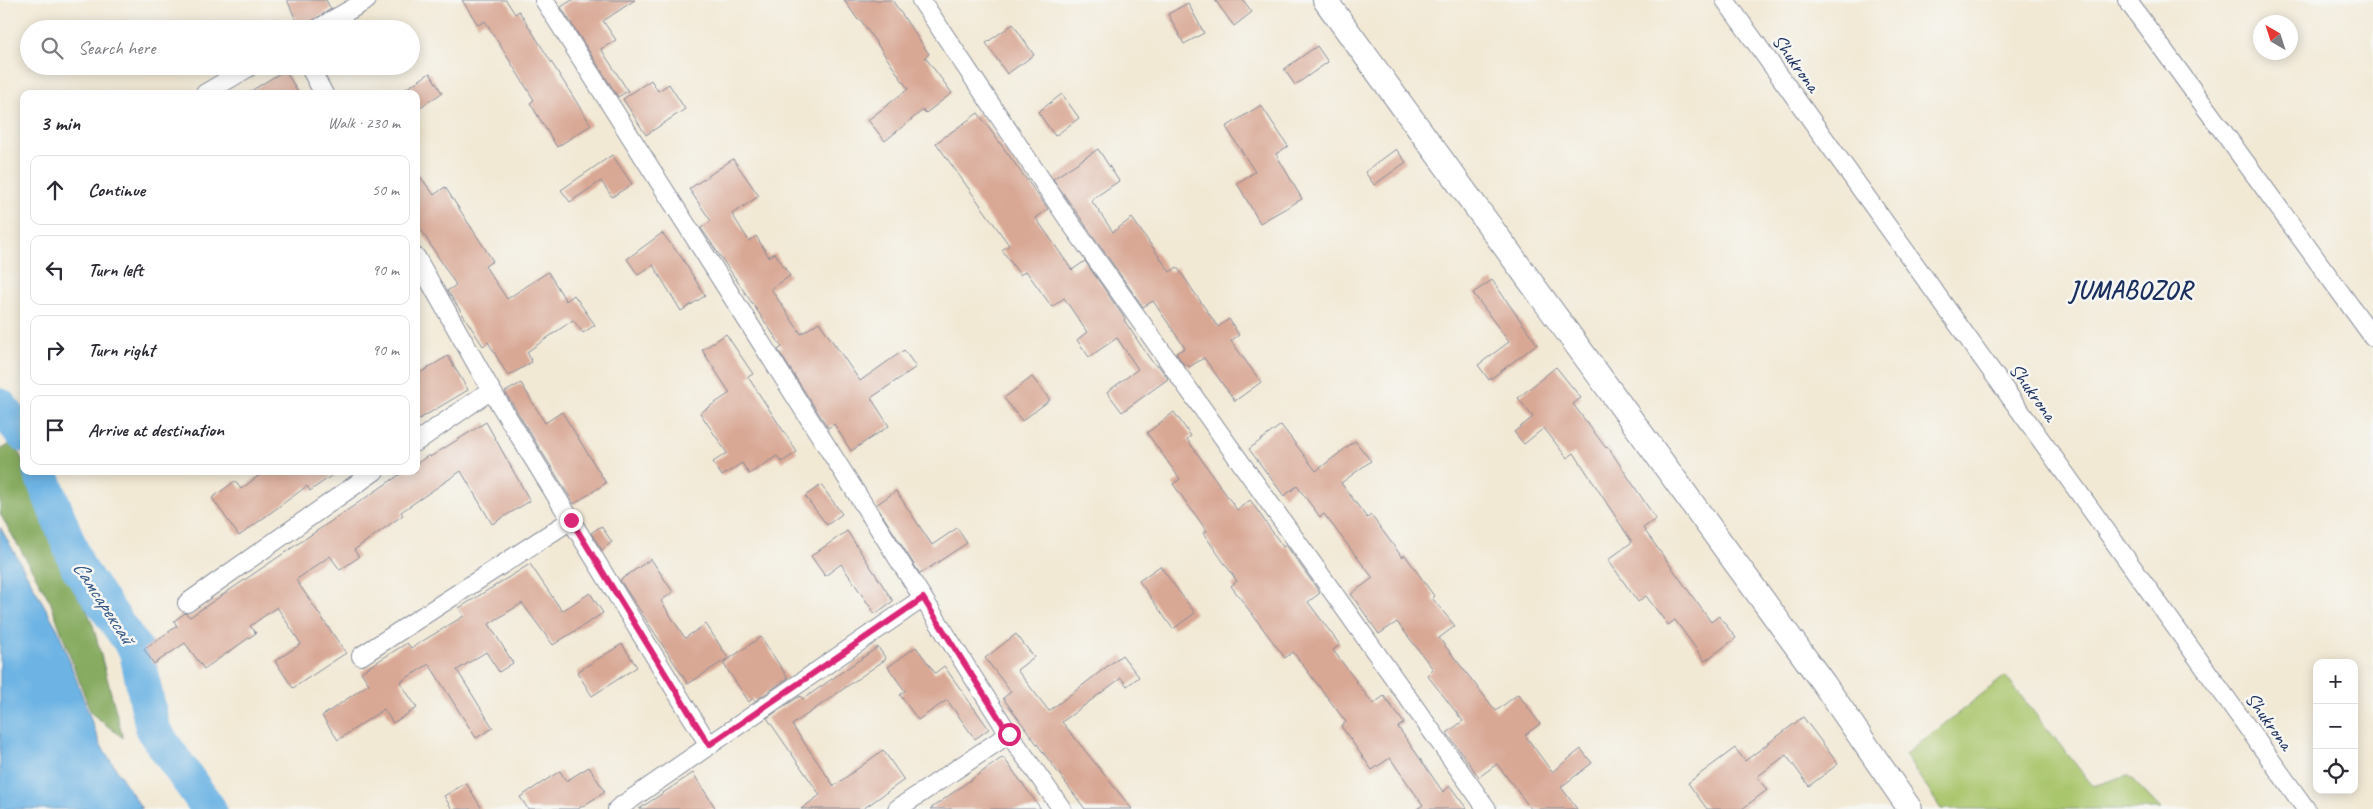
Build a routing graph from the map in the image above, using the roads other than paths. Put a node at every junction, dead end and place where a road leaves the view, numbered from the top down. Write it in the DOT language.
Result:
graph roads {
  1 [pos="367,0"];
  2 [pos="544,0"];
  3 [pos="921,0"];
  4 [pos="1325,0"];
  5 [pos="1725,0"];
  6 [pos="2127,0"];
  7 [pos="333,20"];
  8 [pos="237,75"];
  9 [pos="313,75"];
  10 [pos="211,90"];
  11 [pos="322,90"];
  12 [pos="420,271"];
  13 [pos="2373,336"];
  14 [pos="491,390"];
  15 [pos="420,439"];
  16 [pos="369,475"];
  17 [pos="571,520"];
  18 [pos="923,598"];
  19 [pos="187,603"];
  20 [pos="361,656"];
  21 [pos="1009,734"];
  22 [pos="709,745"];
  23 [pos="617,809"];
  24 [pos="897,809"];
  25 [pos="1062,809"];
  26 [pos="1487,809"];
  27 [pos="1910,809"];
  28 [pos="2306,809"];
  1 -- 7 [label="street"];
  2 -- 18 [label="street"];
  3 -- 26 [label="street"];
  4 -- 27 [label="main road"];
  5 -- 28 [label="street, Shukrona"];
  6 -- 13 [label="street"];
  8 -- 10 [label="street"];
  9 -- 11 [label="street"];
  12 -- 14 [label="street"];
  14 -- 15 [label="street"];
  14 -- 17 [label="street"];
  16 -- 19 [label="street"];
  17 -- 20 [label="street"];
  17 -- 22 [label="street"];
  18 -- 21 [label="street"];
  18 -- 22 [label="street"];
  21 -- 24 [label="street"];
  21 -- 25 [label="street"];
  22 -- 23 [label="street"];
}
